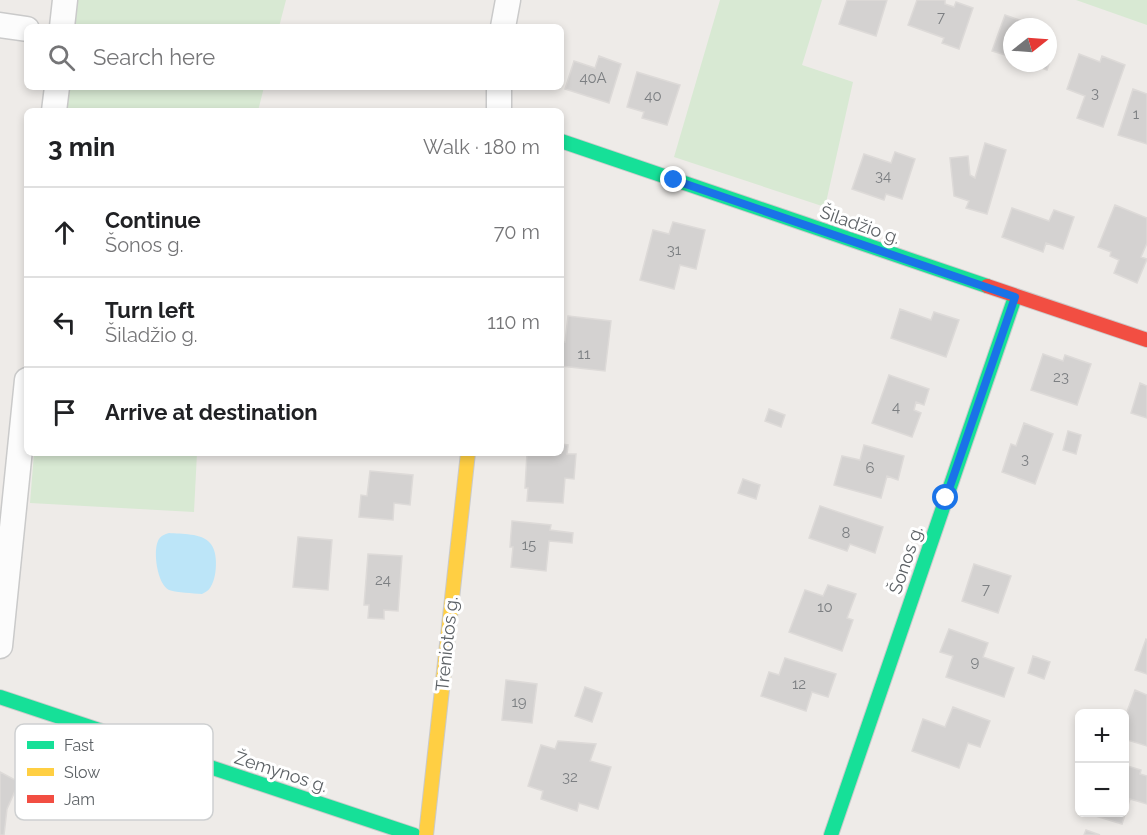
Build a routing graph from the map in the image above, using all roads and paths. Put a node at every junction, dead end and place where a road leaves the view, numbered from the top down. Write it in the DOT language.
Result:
graph roads {
  1 [pos="65,0"];
  2 [pos="508,0"];
  3 [pos="62,24"];
  4 [pos="504,24"];
  5 [pos="0,25"];
  6 [pos="24,29"];
  7 [pos="57,90"];
  8 [pos="499,90"];
  9 [pos="54,108"];
  10 [pos="499,108"];
  11 [pos="564,142"];
  12 [pos="1015,297"];
  13 [pos="1147,340"];
  14 [pos="24,410"];
  15 [pos="468,456"];
  16 [pos="0,646"];
  17 [pos="0,697"];
  18 [pos="81,724"];
  19 [pos="213,768"];
  20 [pos="414,835"];
  21 [pos="426,835"];
  22 [pos="831,835"];
  1 -- 3 [label="street"];
  2 -- 4 [label="street"];
  5 -- 6 [label="street"];
  7 -- 9 [label="street"];
  8 -- 10 [label="street"];
  11 -- 12 [label="street, Šiladžio g."];
  12 -- 13 [label="street, Šiladžio g."];
  12 -- 22 [label="street, Šonos g."];
  14 -- 16 [label="street"];
  15 -- 21 [label="street, Treniotos g."];
  17 -- 18 [label="street, Žemynos g."];
  19 -- 20 [label="street, Žemynos g."];
}
